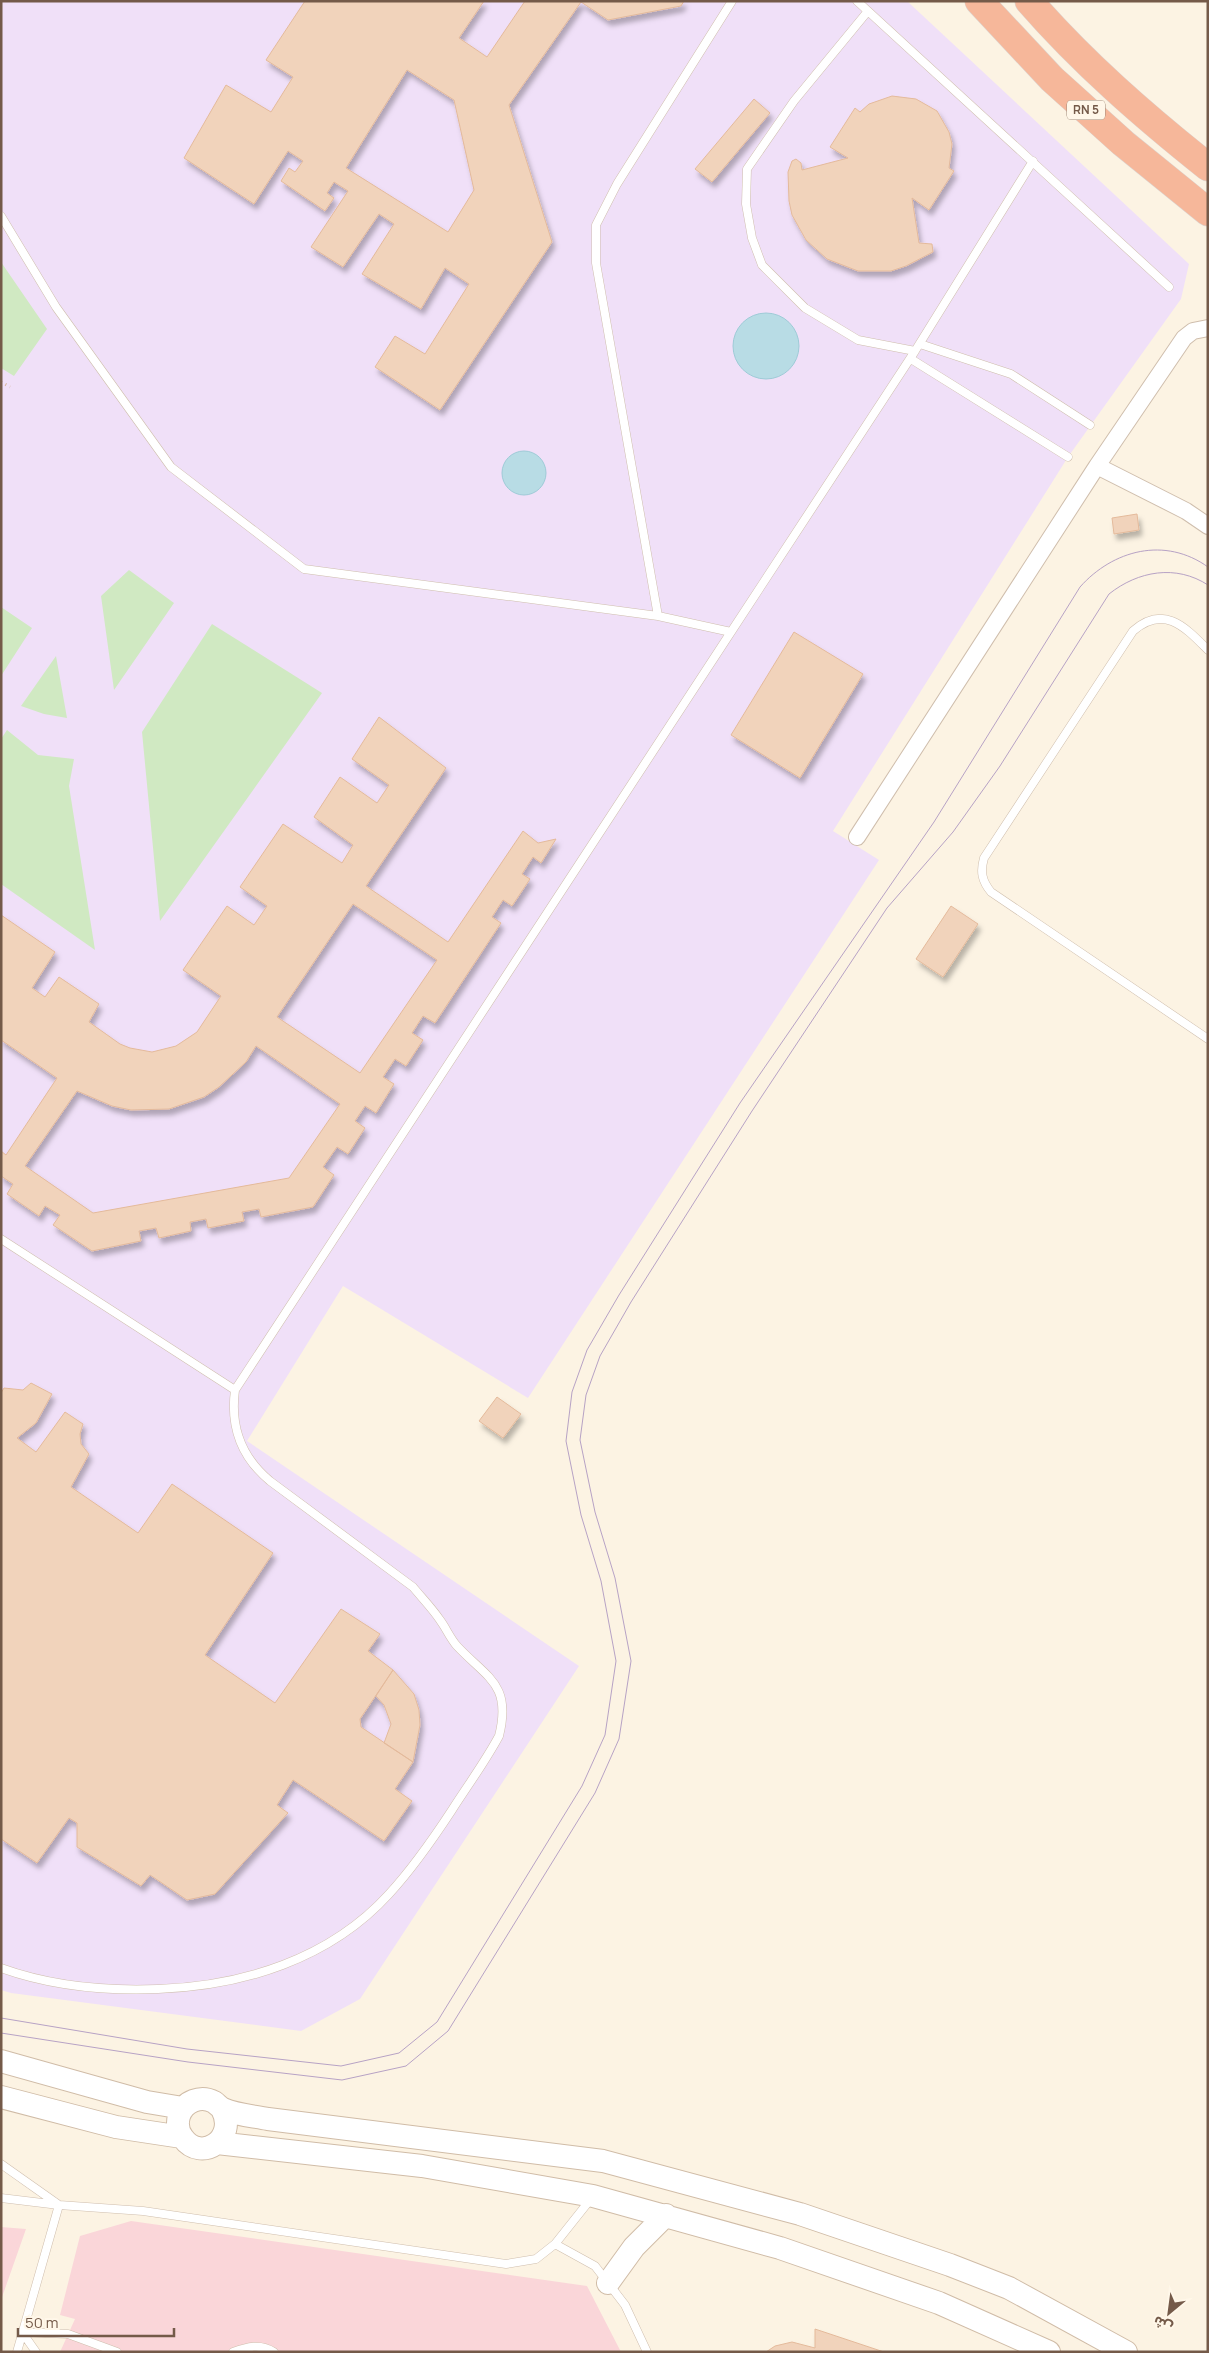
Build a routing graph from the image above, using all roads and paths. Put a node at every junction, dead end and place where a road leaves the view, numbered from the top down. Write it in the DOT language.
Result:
graph roads {
  1 [pos="732,1"];
  2 [pos="857,1"];
  3 [pos="980,1"];
  4 [pos="1029,1"];
  5 [pos="868,11"];
  6 [pos="1033,161"];
  7 [pos="1208,167"];
  8 [pos="1206,211"];
  9 [pos="1,216"];
  10 [pos="1169,287"];
  11 [pos="1208,328"];
  12 [pos="920,344"];
  13 [pos="915,351"];
  14 [pos="911,359"];
  15 [pos="1,382"];
  16 [pos="10,387"];
  17 [pos="1090,425"];
  18 [pos="1068,457"];
  19 [pos="1097,466"];
  20 [pos="1208,526"];
  21 [pos="658,616"];
  22 [pos="730,632"];
  23 [pos="1208,650"];
  24 [pos="857,837"];
  25 [pos="1208,1039"];
  26 [pos="1,1239"];
  27 [pos="235,1390"];
  28 [pos="1,1968"];
  29 [pos="1,2061"];
  30 [pos="1,2097"];
  31 [pos="183,2108"];
  32 [pos="222,2109"];
  33 [pos="182,2137"];
  34 [pos="217,2143"];
  35 [pos="603,2161"];
  36 [pos="1,2164"];
  37 [pos="593,2196"];
  38 [pos="1,2198"];
  39 [pos="59,2205"];
  40 [pos="666,2215"];
  41 [pos="555,2244"];
  42 [pos="608,2283"];
  43 [pos="22,2332"];
  44 [pos="17,2352"];
  45 [pos="36,2352"];
  46 [pos="117,2352"];
  47 [pos="233,2352"];
  48 [pos="274,2352"];
  49 [pos="647,2352"];
  50 [pos="1049,2352"];
  51 [pos="1126,2352"];
  1 -- 21 [label="lane"];
  2 -- 5 [label="lane"];
  3 -- 8 [label="highway, RN 5"];
  4 -- 7 [label="highway, RN 5"];
  5 -- 6 [label="lane"];
  5 -- 13 [label="lane"];
  6 -- 10 [label="lane"];
  6 -- 12 [label="lane"];
  9 -- 21 [label="lane"];
  11 -- 19 [label="street"];
  12 -- 13 [label="lane"];
  12 -- 17 [label="lane"];
  13 -- 14 [label="lane"];
  14 -- 18 [label="lane"];
  14 -- 22 [label="lane"];
  15 -- 16 [label="path"];
  19 -- 20 [label="street"];
  19 -- 24 [label="street"];
  21 -- 22 [label="lane"];
  22 -- 27 [label="lane"];
  23 -- 25 [label="lane"];
  26 -- 27 [label="lane"];
  27 -- 28 [label="lane"];
  29 -- 31 [label="main road"];
  30 -- 33 [label="main road"];
  31 -- 32 [label="main road"];
  31 -- 33 [label="main road"];
  32 -- 34 [label="main road"];
  32 -- 35 [label="main road"];
  33 -- 34 [label="main road"];
  34 -- 37 [label="main road"];
  35 -- 37 [label="main road"];
  35 -- 51 [label="main road"];
  36 -- 39 [label="lane"];
  37 -- 40 [label="main road"];
  37 -- 41 [label="lane"];
  38 -- 39 [label="lane"];
  39 -- 41 [label="lane"];
  39 -- 43 [label="lane"];
  40 -- 42 [label="main road"];
  40 -- 50 [label="main road"];
  41 -- 42 [label="lane"];
  42 -- 49 [label="lane"];
  43 -- 44 [label="lane"];
  43 -- 45 [label="lane"];
  43 -- 46 [label="lane"];
  47 -- 48 [label="lane"];
}
